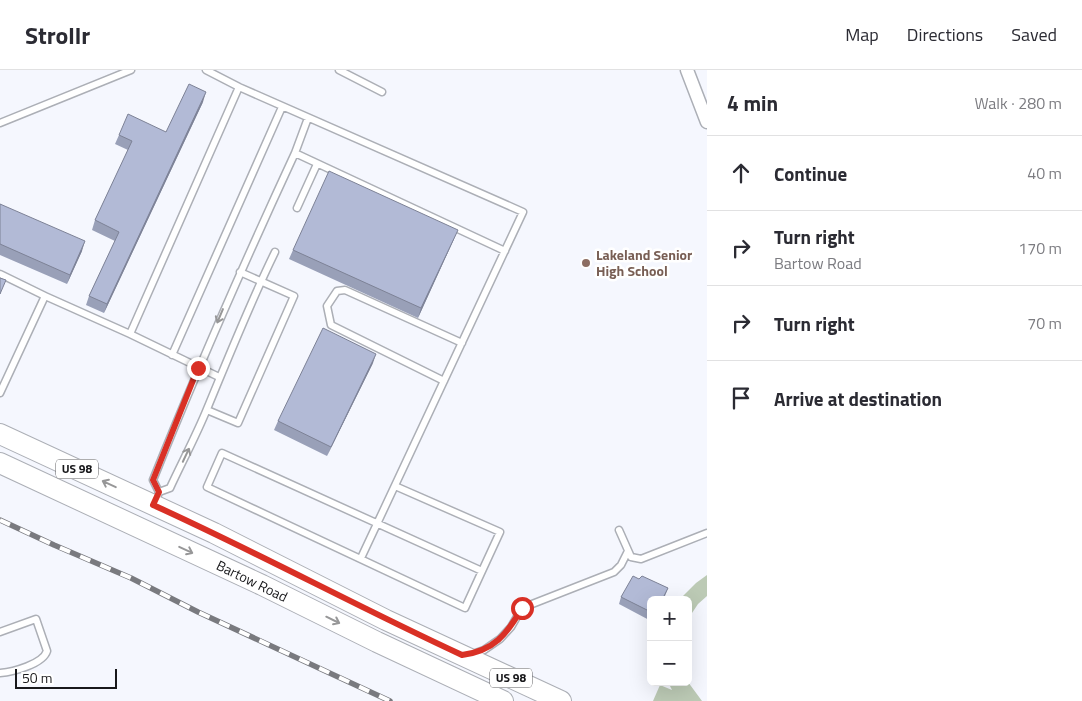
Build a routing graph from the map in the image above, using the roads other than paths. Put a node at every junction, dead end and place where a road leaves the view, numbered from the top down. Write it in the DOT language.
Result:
graph roads {
  1 [pos="131,70"];
  2 [pos="206,70"];
  3 [pos="339,70"];
  4 [pos="687,70"];
  5 [pos="239,88"];
  6 [pos="382,92"];
  7 [pos="282,107"];
  8 [pos="308,118"];
  9 [pos="707,122"];
  10 [pos="0,123"];
  11 [pos="295,153"];
  12 [pos="317,164"];
  13 [pos="297,208"];
  14 [pos="275,252"];
  15 [pos="505,252"];
  16 [pos="240,272"];
  17 [pos="0,274"];
  18 [pos="261,280"];
  19 [pos="45,296"];
  20 [pos="130,334"];
  21 [pos="462,343"];
  22 [pos="172,355"];
  23 [pos="198,368"];
  24 [pos="219,377"];
  25 [pos="444,381"];
  26 [pos="1,389"];
  27 [pos="207,410"];
  28 [pos="0,434"];
  29 [pos="0,463"];
  30 [pos="395,486"];
  31 [pos="150,512"];
  32 [pos="378,523"];
  33 [pos="619,530"];
  34 [pos="707,533"];
  35 [pos="628,551"];
  36 [pos="361,558"];
  37 [pos="482,571"];
  38 [pos="0,632"];
  39 [pos="462,655"];
  40 [pos="0,673"];
  41 [pos="503,701"];
  42 [pos="560,701"];
  1 -- 10 [label="lane"];
  2 -- 5 [label="lane"];
  3 -- 6 [label="lane"];
  4 -- 9 [label="street"];
  5 -- 7 [label="lane"];
  5 -- 20 [label="lane"];
  7 -- 8 [label="lane"];
  7 -- 22 [label="lane"];
  8 -- 11 [label="lane"];
  8 -- 15 [label="lane"];
  11 -- 12 [label="lane"];
  11 -- 16 [label="lane"];
  12 -- 13 [label="lane"];
  12 -- 15 [label="lane"];
  14 -- 18 [label="lane"];
  15 -- 21 [label="lane"];
  16 -- 18 [label="lane"];
  16 -- 23 [label="lane, one-way"];
  17 -- 19 [label="lane"];
  18 -- 24 [label="lane"];
  18 -- 27 [label="lane"];
  19 -- 20 [label="lane"];
  19 -- 26 [label="lane"];
  20 -- 22 [label="lane"];
  21 -- 25 [label="lane"];
  21 -- 25 [label="lane"];
  22 -- 23 [label="lane"];
  23 -- 24 [label="lane"];
  23 -- 31 [label="lane"];
  24 -- 27 [label="lane"];
  25 -- 30 [label="lane"];
  31 -- 27 [label="lane, one-way"];
  31 -- 28 [label="main road, Bartow Road / US 98, one-way"];
  29 -- 31 [label="main road, Bartow Road / US 98"];
  30 -- 32 [label="lane"];
  30 -- 37 [label="lane"];
  31 -- 39 [label="main road, Bartow Road / US 98"];
  31 -- 41 [label="main road, Bartow Road / US 98, one-way"];
  32 -- 36 [label="lane"];
  32 -- 36 [label="lane"];
  32 -- 37 [label="lane"];
  33 -- 35 [label="lane"];
  34 -- 35 [label="lane"];
  35 -- 39 [label="lane"];
  36 -- 37 [label="lane"];
  38 -- 40 [label="lane"];
  39 -- 42 [label="main road, Bartow Road / US 98"];
}
